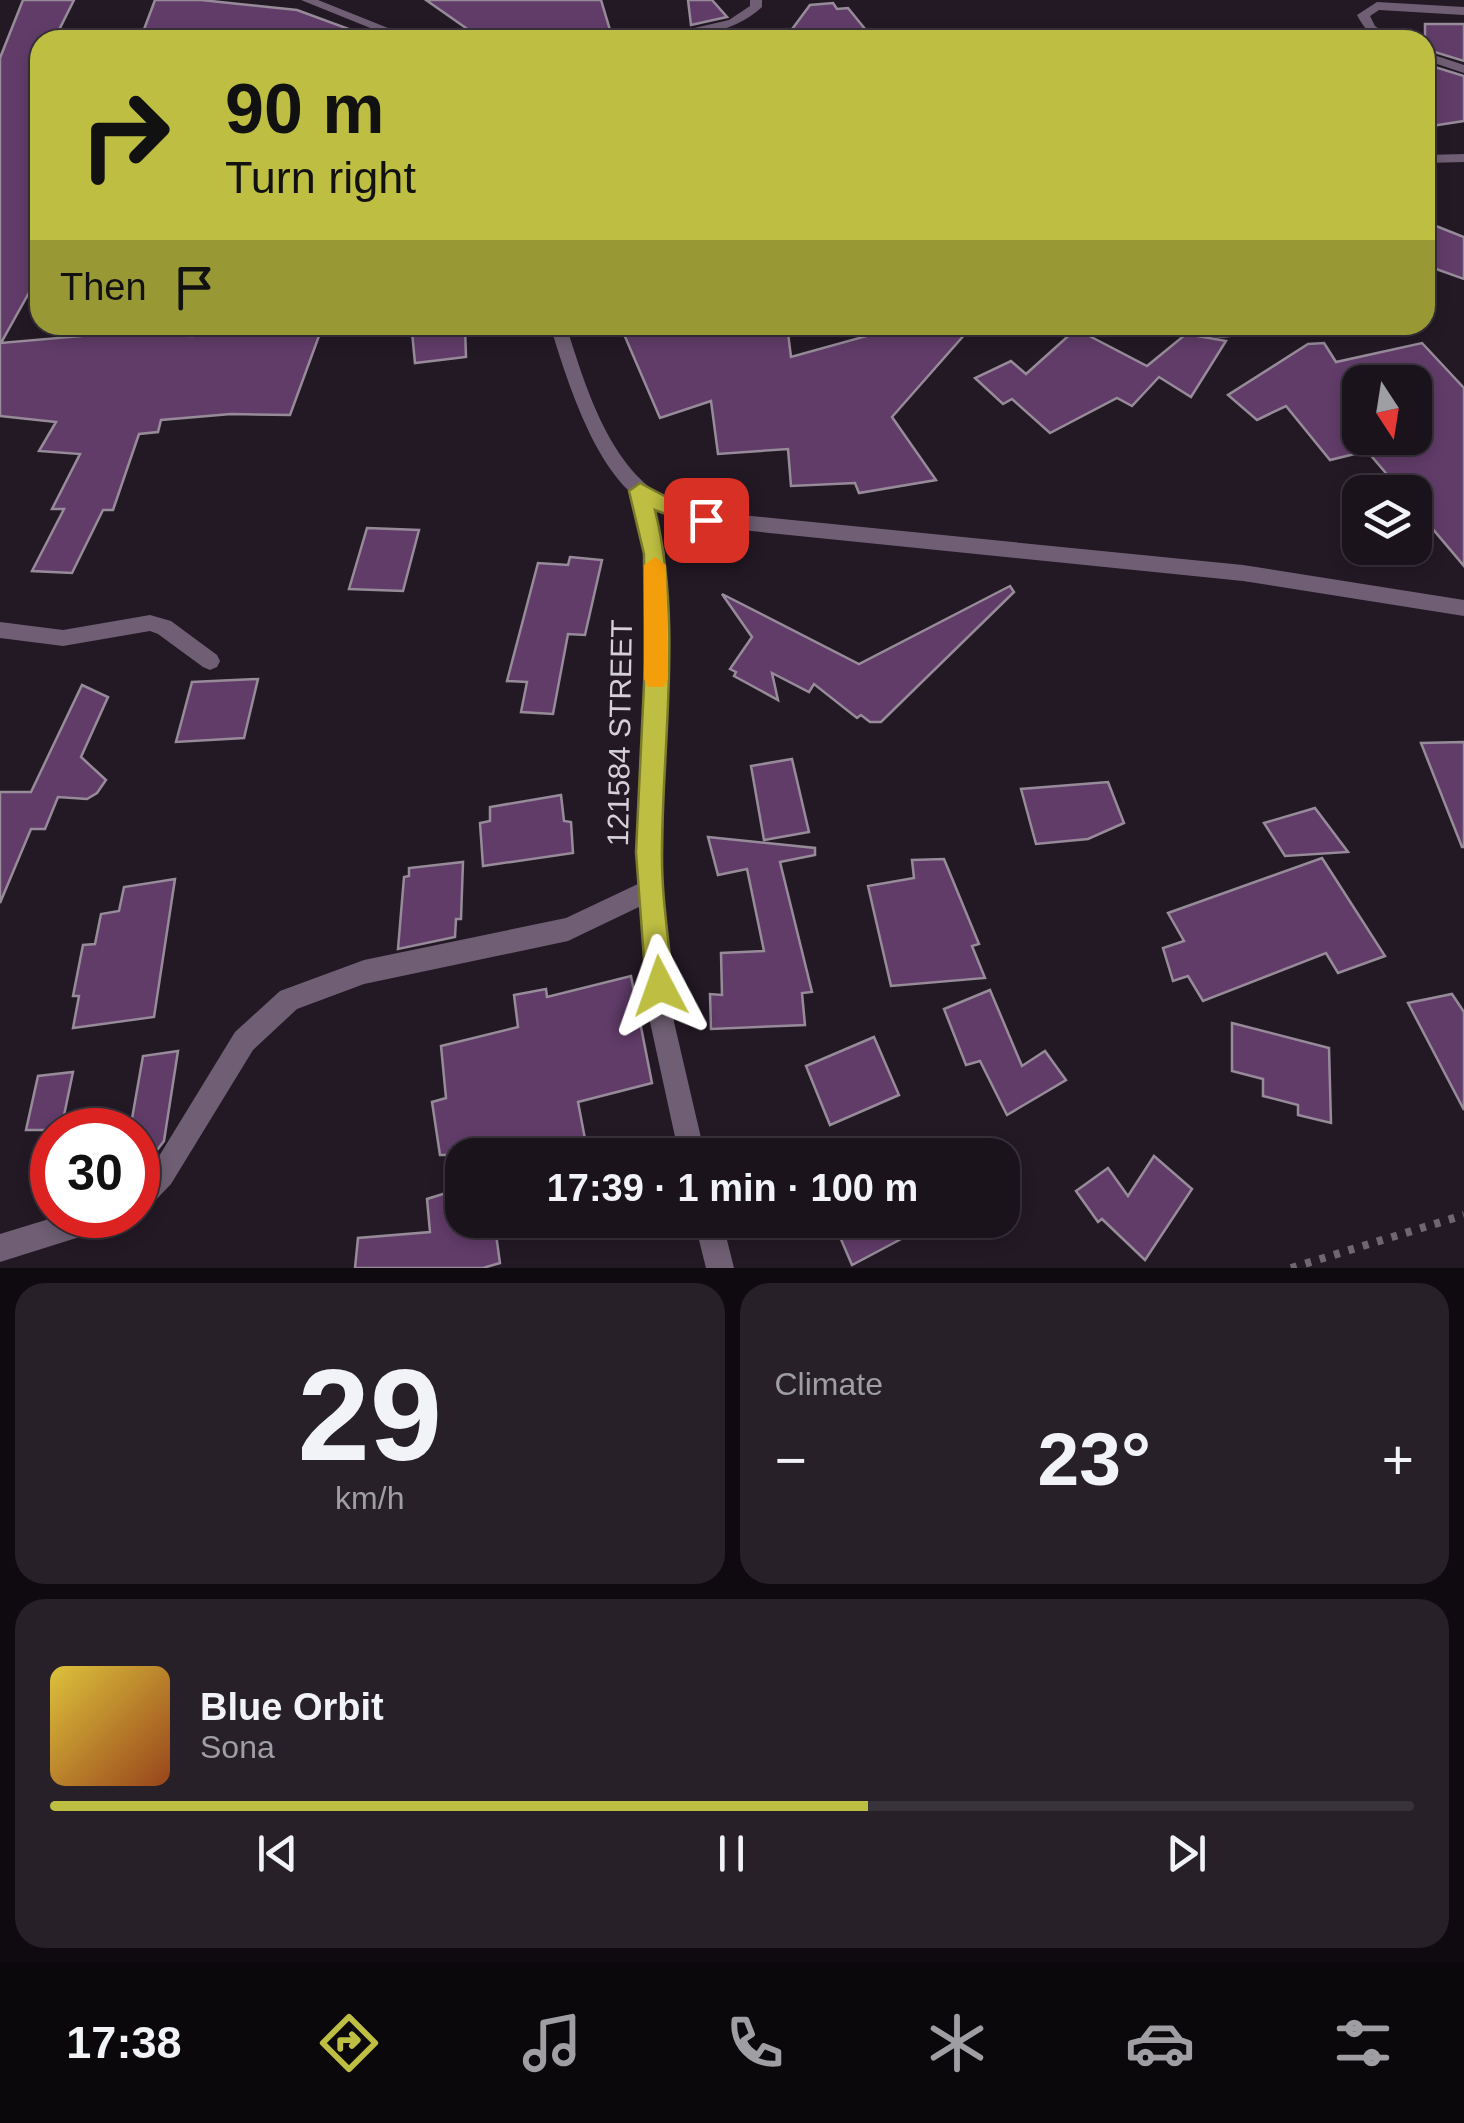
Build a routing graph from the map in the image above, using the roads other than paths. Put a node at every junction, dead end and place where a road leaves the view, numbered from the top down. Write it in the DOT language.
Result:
graph roads {
  1 [pos="307,0"];
  2 [pos="756,0"];
  3 [pos="1464,11"];
  4 [pos="386,30"];
  5 [pos="698,30"];
  6 [pos="1373,30"];
  7 [pos="1435,59"];
  8 [pos="1464,69"];
  9 [pos="1464,158"];
  10 [pos="1435,159"];
  11 [pos="561,335"];
  12 [pos="640,491"];
  13 [pos="1464,608"];
  14 [pos="0,630"];
  15 [pos="210,661"];
  16 [pos="651,890"];
  17 [pos="688,1138"];
  18 [pos="160,1174"];
  19 [pos="32,1238"];
  20 [pos="712,1238"];
  21 [pos="0,1248"];
  22 [pos="720,1268"];
  1 -- 4 [label="street"];
  2 -- 5 [label="street"];
  3 -- 6 [label="street"];
  7 -- 8 [label="street"];
  9 -- 10 [label="street"];
  11 -- 12 [label="street"];
  12 -- 13 [label="street"];
  12 -- 16 [label="street, 121584 STREET"];
  14 -- 15 [label="street"];
  16 -- 17 [label="street, 121584 STREET"];
  16 -- 18 [label="street"];
  19 -- 21 [label="street"];
  20 -- 22 [label="street"];
}
